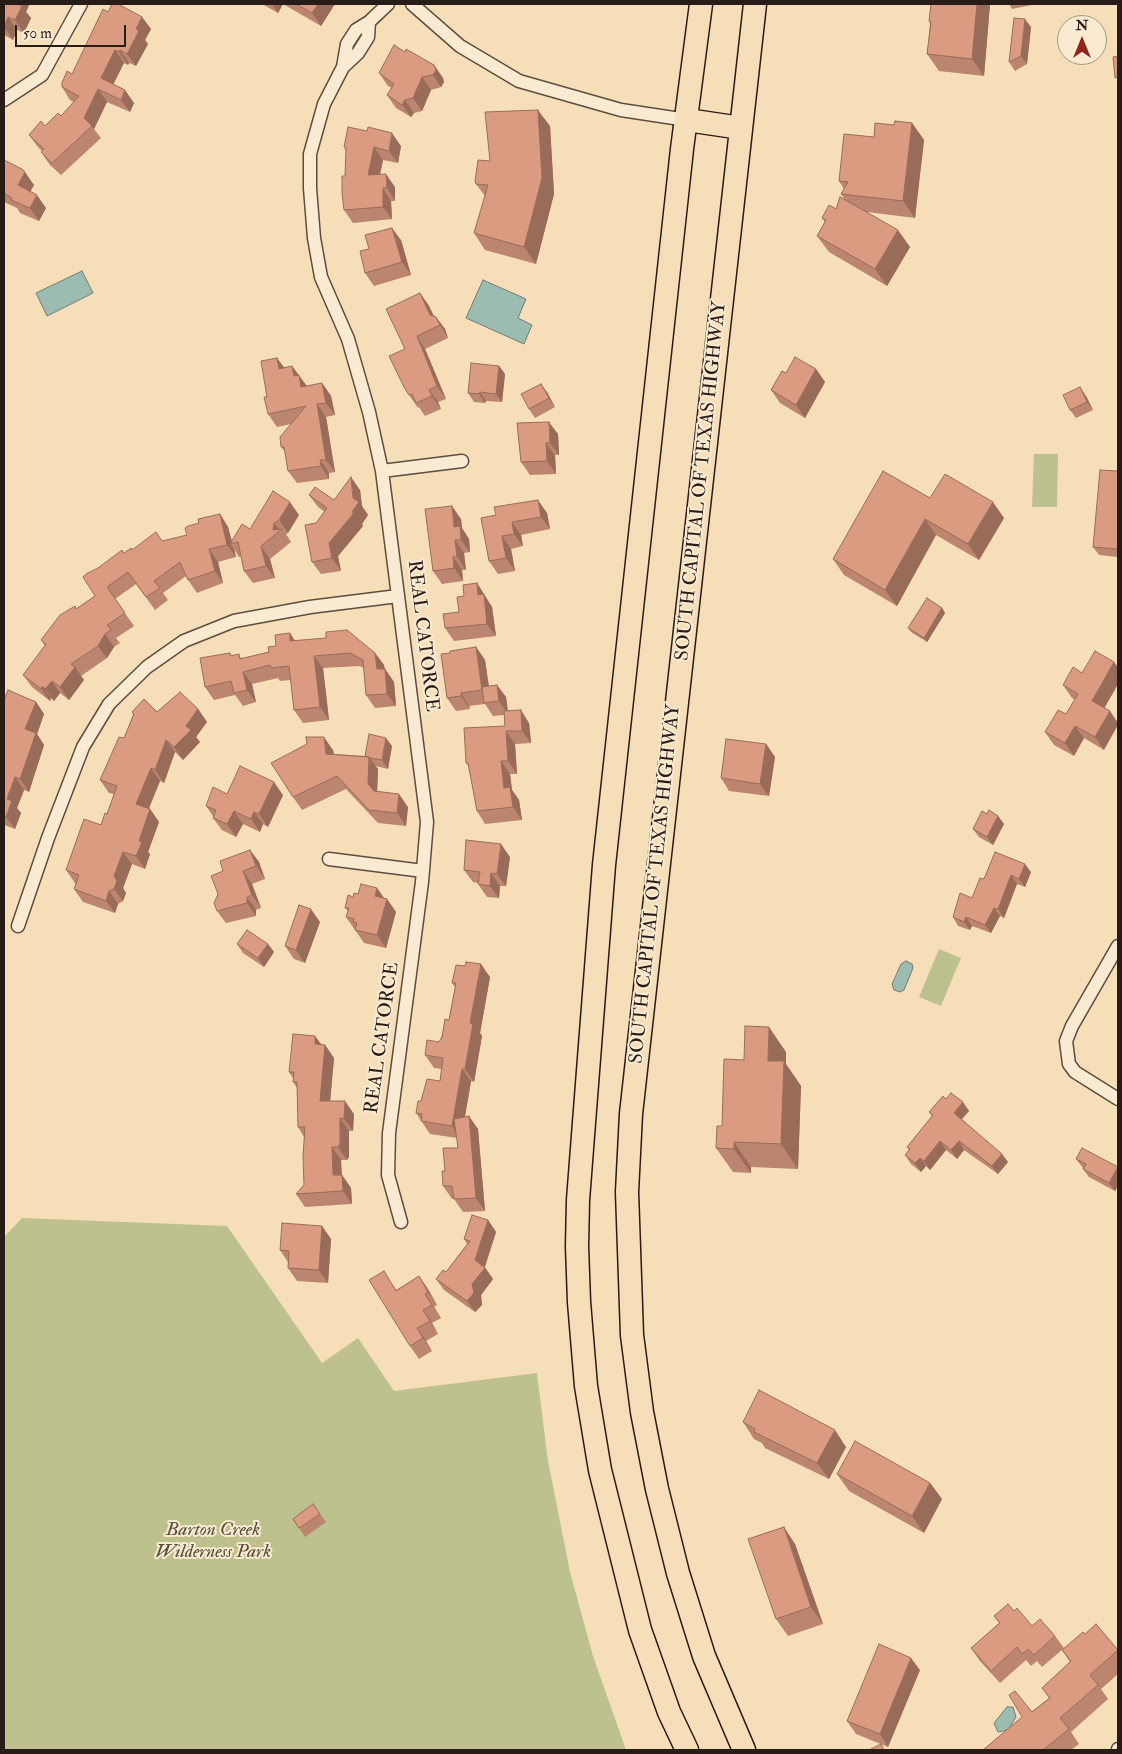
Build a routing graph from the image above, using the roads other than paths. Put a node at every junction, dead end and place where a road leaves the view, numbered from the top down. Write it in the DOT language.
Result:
graph roads {
  1 [pos="81,4"];
  2 [pos="388,4"];
  3 [pos="412,4"];
  4 [pos="700,4"];
  5 [pos="755,4"];
  6 [pos="4,100"];
  7 [pos="687,120"];
  8 [pos="741,128"];
  9 [pos="462,461"];
  10 [pos="382,471"];
  11 [pos="398,596"];
  12 [pos="329,859"];
  13 [pos="424,871"];
  14 [pos="18,926"];
  15 [pos="1118,946"];
  16 [pos="1118,1099"];
  17 [pos="401,1222"];
  18 [pos="687,1750"];
  19 [pos="744,1750"];
  1 -- 6 [label="street"];
  2 -- 10 [label="street, REAL CATORCE"];
  3 -- 7 [label="street"];
  4 -- 7 [label="highway"];
  5 -- 8 [label="highway, SOUTH CAPITAL OF TEXAS HIGHWAY"];
  7 -- 8 [label="highway"];
  7 -- 18 [label="highway"];
  8 -- 19 [label="highway, SOUTH CAPITAL OF TEXAS HIGHWAY"];
  9 -- 10 [label="street"];
  10 -- 11 [label="street, REAL CATORCE"];
  11 -- 13 [label="street, REAL CATORCE"];
  11 -- 14 [label="street"];
  12 -- 13 [label="street"];
  13 -- 17 [label="street, REAL CATORCE"];
  15 -- 16 [label="street"];
}
